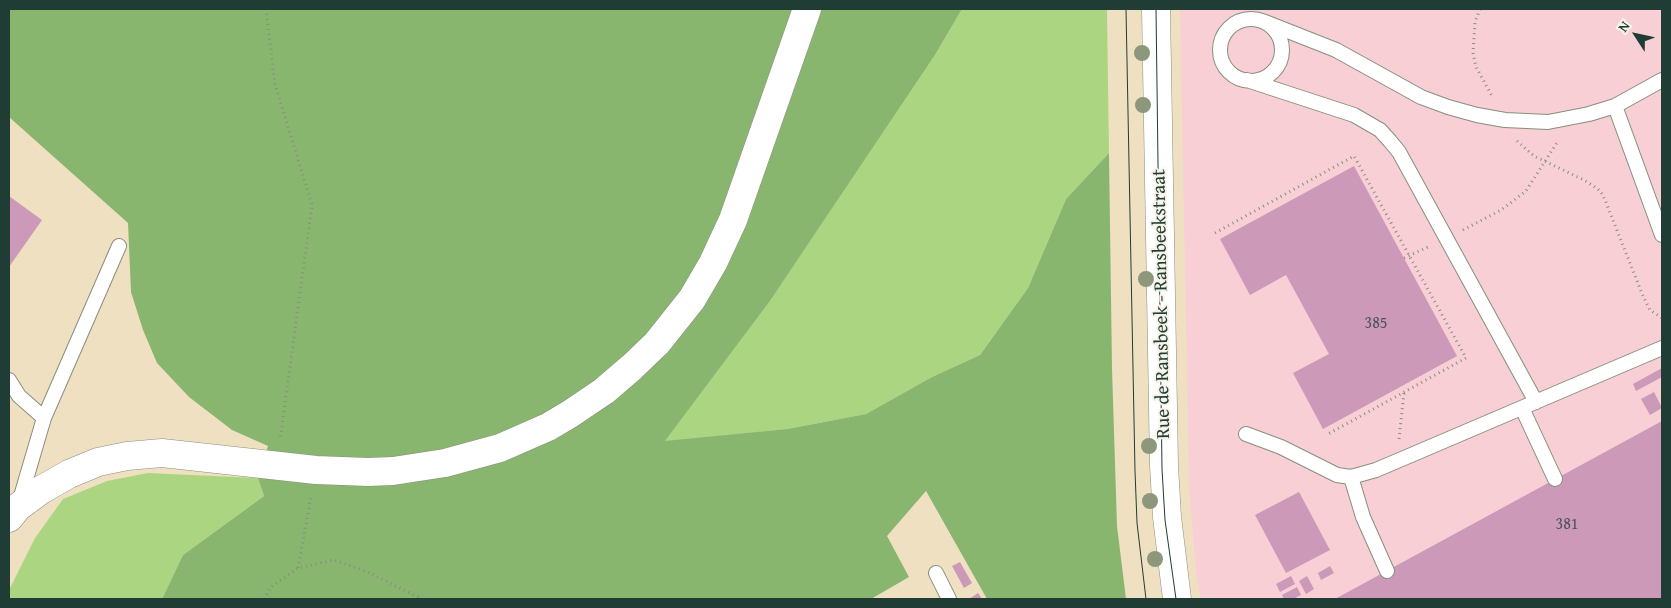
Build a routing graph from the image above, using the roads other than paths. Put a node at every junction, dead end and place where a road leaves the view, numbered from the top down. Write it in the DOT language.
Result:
graph roads {
  1 [pos="808,9"];
  2 [pos="1156,9"];
  3 [pos="1265,22"];
  4 [pos="1247,80"];
  5 [pos="1662,80"];
  6 [pos="1615,106"];
  7 [pos="1662,235"];
  8 [pos="119,246"];
  9 [pos="1662,348"];
  10 [pos="9,380"];
  11 [pos="1536,402"];
  12 [pos="1522,408"];
  13 [pos="44,418"];
  14 [pos="1246,434"];
  15 [pos="1351,477"];
  16 [pos="1555,479"];
  17 [pos="12,510"];
  18 [pos="1387,571"];
  19 [pos="936,572"];
  20 [pos="949,599"];
  21 [pos="1177,599"];
  1 -- 17 [label="street"];
  2 -- 21 [label="street, Rue de Ransbeek - Ransbeekstraat"];
  3 -- 4 [label="lane"];
  3 -- 4 [label="lane"];
  3 -- 6 [label="lane"];
  4 -- 11 [label="lane"];
  5 -- 6 [label="lane"];
  6 -- 7 [label="lane"];
  8 -- 13 [label="lane"];
  9 -- 11 [label="lane"];
  10 -- 13 [label="lane"];
  11 -- 12 [label="lane"];
  12 -- 15 [label="lane"];
  12 -- 16 [label="lane"];
  13 -- 17 [label="lane"];
  14 -- 15 [label="lane"];
  15 -- 18 [label="lane"];
  19 -- 20 [label="lane"];
}
